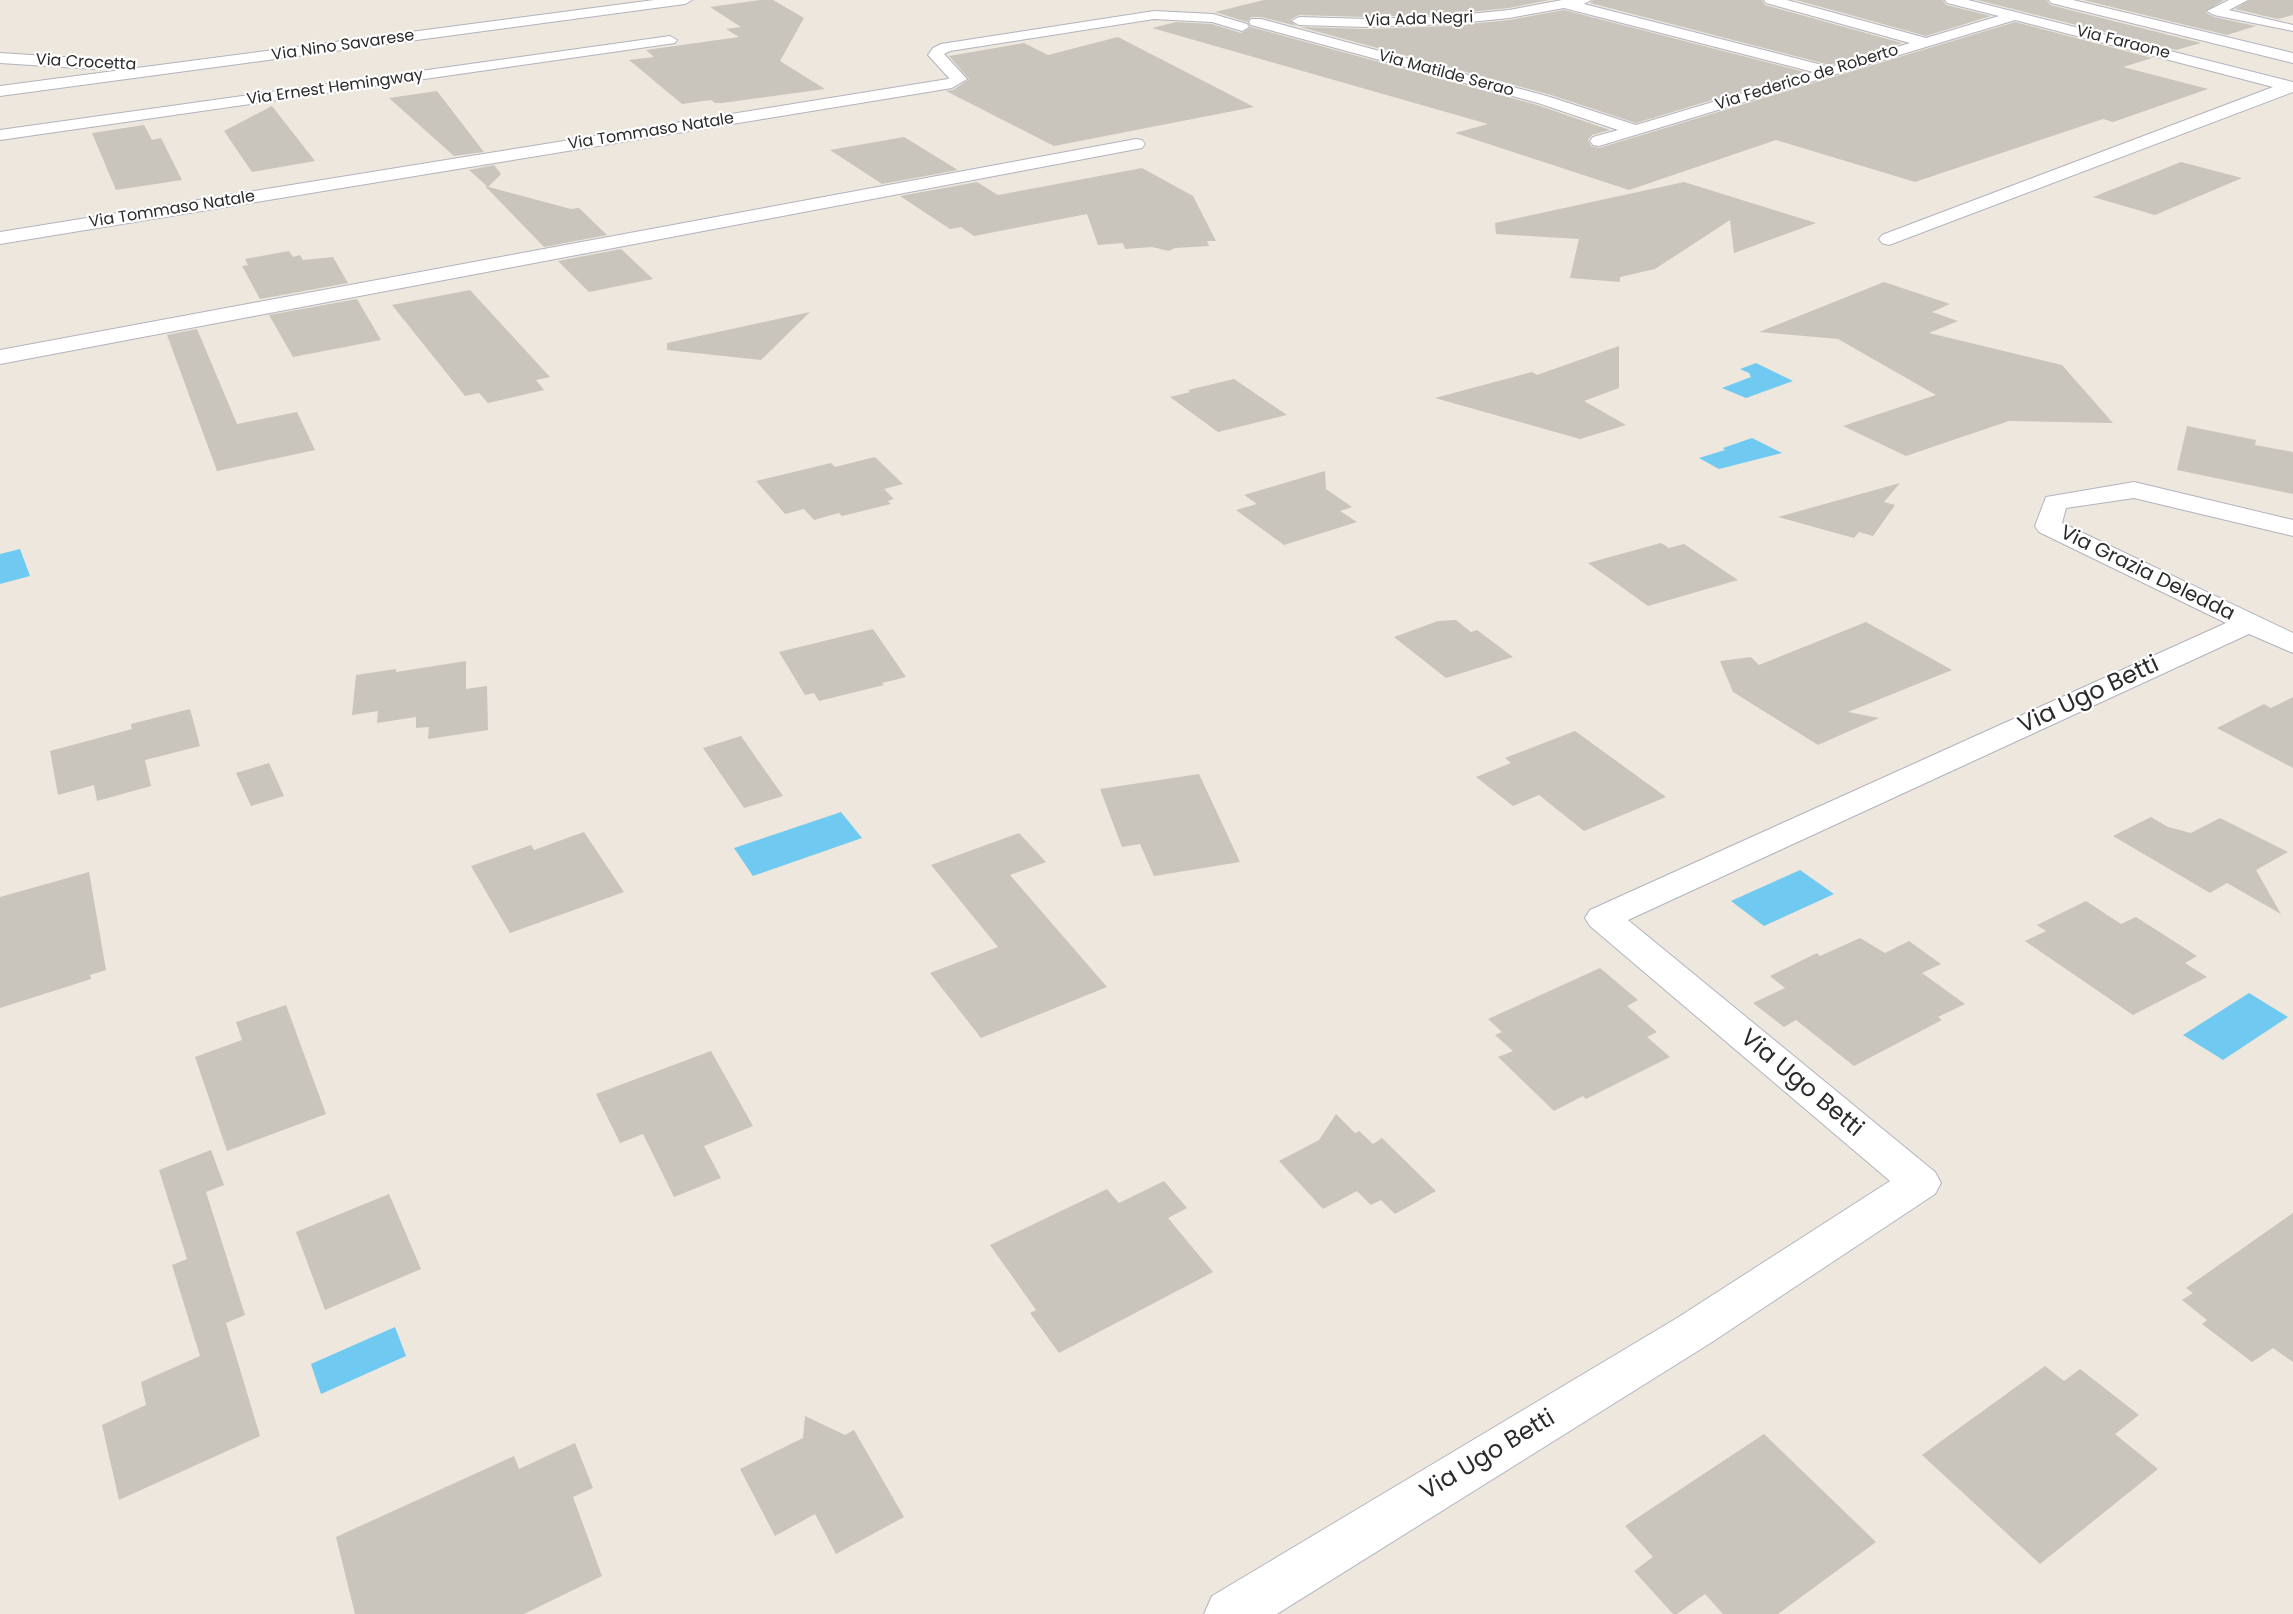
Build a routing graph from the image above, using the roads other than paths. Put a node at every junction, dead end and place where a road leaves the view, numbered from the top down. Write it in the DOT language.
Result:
graph roads {
  1 [pos="685,0"];
  2 [pos="1584,0"];
  3 [pos="1771,0"];
  4 [pos="1952,0"];
  5 [pos="1988,0"];
  6 [pos="2241,0"];
  7 [pos="2050,3"];
  8 [pos="1566,4"];
  9 [pos="2015,16"];
  10 [pos="1249,25"];
  11 [pos="2291,28"];
  12 [pos="670,40"];
  13 [pos="1923,42"];
  14 [pos="2231,42"];
  15 [pos="0,58"];
  16 [pos="2293,58"];
  17 [pos="172,68"];
  18 [pos="2293,68"];
  19 [pos="1828,71"];
  20 [pos="2292,83"];
  21 [pos="0,91"];
  22 [pos="1635,130"];
  23 [pos="0,135"];
  24 [pos="1599,141"];
  25 [pos="1136,144"];
  26 [pos="0,238"];
  27 [pos="1889,239"];
  28 [pos="0,357"];
  29 [pos="2293,528"];
  30 [pos="2249,623"];
  31 [pos="2293,644"];
  32 [pos="1230,1614"];
  1 -- 17 [label="street, Via Nino Savarese"];
  2 -- 8 [label="street, Via Ada Negri"];
  3 -- 13 [label="street"];
  4 -- 9 [label="street, Via Faraone"];
  5 -- 20 [label="street"];
  6 -- 11 [label="street"];
  7 -- 14 [label="street"];
  7 -- 18 [label="street"];
  8 -- 10 [label="street, Via Ada Negri"];
  8 -- 19 [label="street"];
  9 -- 13 [label="street, Via Federico de Roberto"];
  9 -- 20 [label="street, Via Faraone"];
  10 -- 22 [label="street, Via Matilde Serao"];
  10 -- 26 [label="street, Via Tommaso Natale"];
  11 -- 14 [label="street"];
  12 -- 23 [label="street, Via Ernest Hemingway"];
  13 -- 19 [label="street, Via Federico de Roberto"];
  14 -- 16 [label="street"];
  15 -- 17 [label="street, Via Crocetta"];
  17 -- 21 [label="street, Via Nino Savarese"];
  19 -- 22 [label="street, Via Federico de Roberto"];
  20 -- 27 [label="street"];
  22 -- 24 [label="street, Via Federico de Roberto"];
  25 -- 28 [label="street"];
  29 -- 30 [label="street, Via Grazia Deledda"];
  30 -- 31 [label="street, Via Grazia Deledda"];
  30 -- 32 [label="street, Via Ugo Betti"];
}
